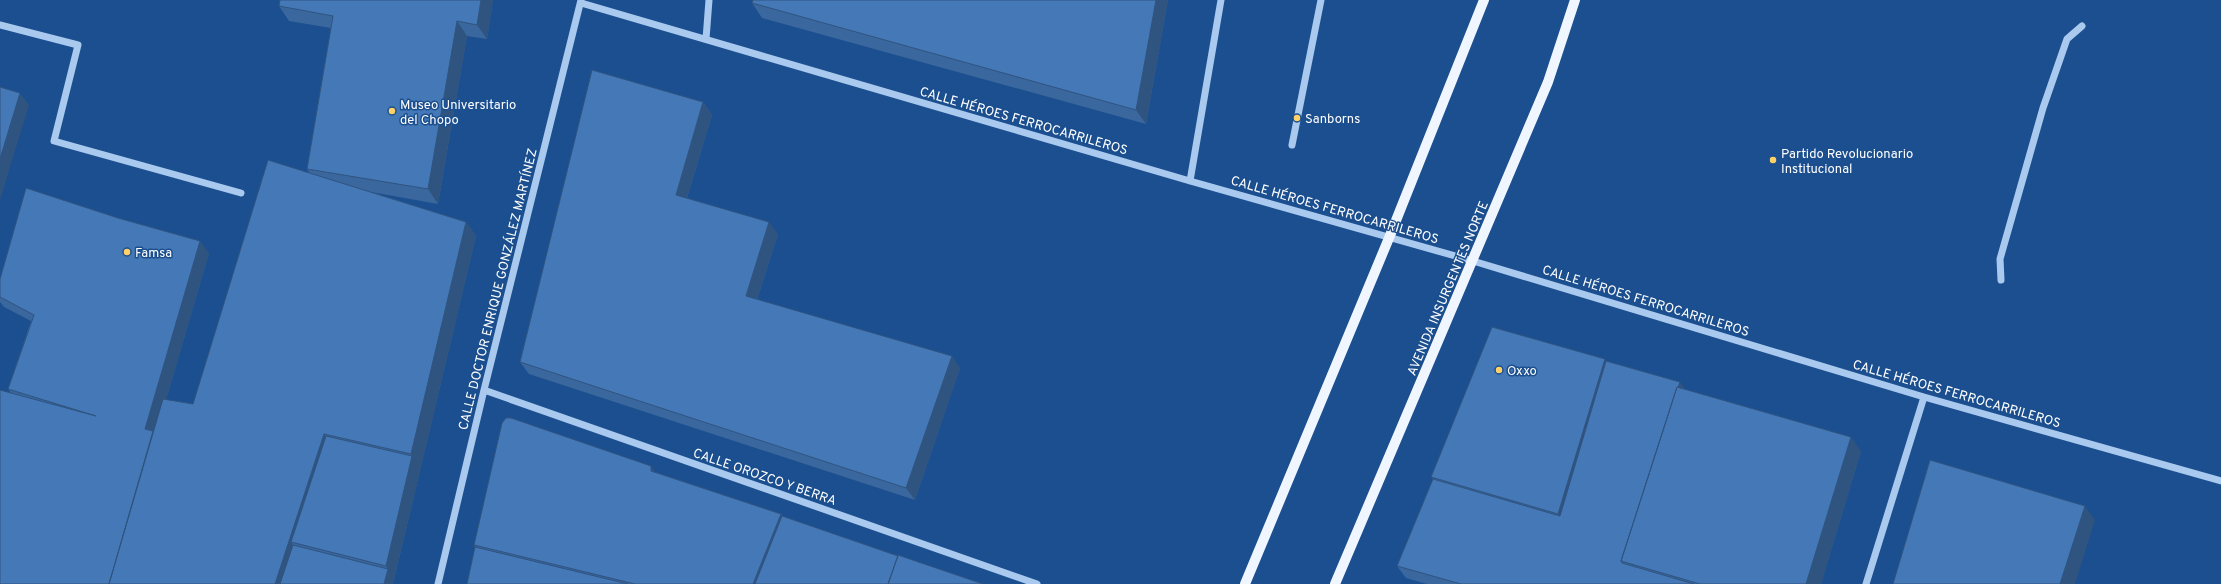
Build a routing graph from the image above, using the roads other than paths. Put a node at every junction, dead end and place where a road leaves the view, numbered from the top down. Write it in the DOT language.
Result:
graph roads {
  1 [pos="709,0"];
  2 [pos="1221,0"];
  3 [pos="1321,0"];
  4 [pos="1484,0"];
  5 [pos="1575,0"];
  6 [pos="581,1"];
  7 [pos="0,25"];
  8 [pos="2082,26"];
  9 [pos="706,39"];
  10 [pos="1292,145"];
  11 [pos="1190,181"];
  12 [pos="241,193"];
  13 [pos="1389,238"];
  14 [pos="1473,260"];
  15 [pos="2001,280"];
  16 [pos="484,390"];
  17 [pos="1924,397"];
  18 [pos="2221,481"];
  19 [pos="438,584"];
  20 [pos="1037,584"];
  21 [pos="1245,584"];
  22 [pos="1336,584"];
  23 [pos="1866,584"];
  1 -- 9 [label="street"];
  2 -- 11 [label="street"];
  3 -- 10 [label="street"];
  4 -- 13 [label="main road"];
  5 -- 14 [label="main road, AVENIDA INSURGENTES NORTE"];
  6 -- 9 [label="street, CALLE HÉROES FERROCARRILEROS"];
  6 -- 16 [label="street, CALLE DOCTOR ENRIQUE GONZÁLEZ MARTÍNEZ"];
  7 -- 12 [label="street"];
  8 -- 15 [label="street"];
  9 -- 11 [label="street, CALLE HÉROES FERROCARRILEROS"];
  11 -- 13 [label="street, CALLE HÉROES FERROCARRILEROS"];
  13 -- 14 [label="street, CALLE HÉROES FERROCARRILEROS"];
  13 -- 21 [label="main road"];
  14 -- 17 [label="street, CALLE HÉROES FERROCARRILEROS"];
  14 -- 22 [label="main road, AVENIDA INSURGENTES NORTE"];
  16 -- 19 [label="street, CALLE DOCTOR ENRIQUE GONZÁLEZ MARTÍNEZ"];
  16 -- 20 [label="street, CALLE OROZCO Y BERRA"];
  17 -- 18 [label="street, CALLE HÉROES FERROCARRILEROS"];
  17 -- 23 [label="street"];
}
